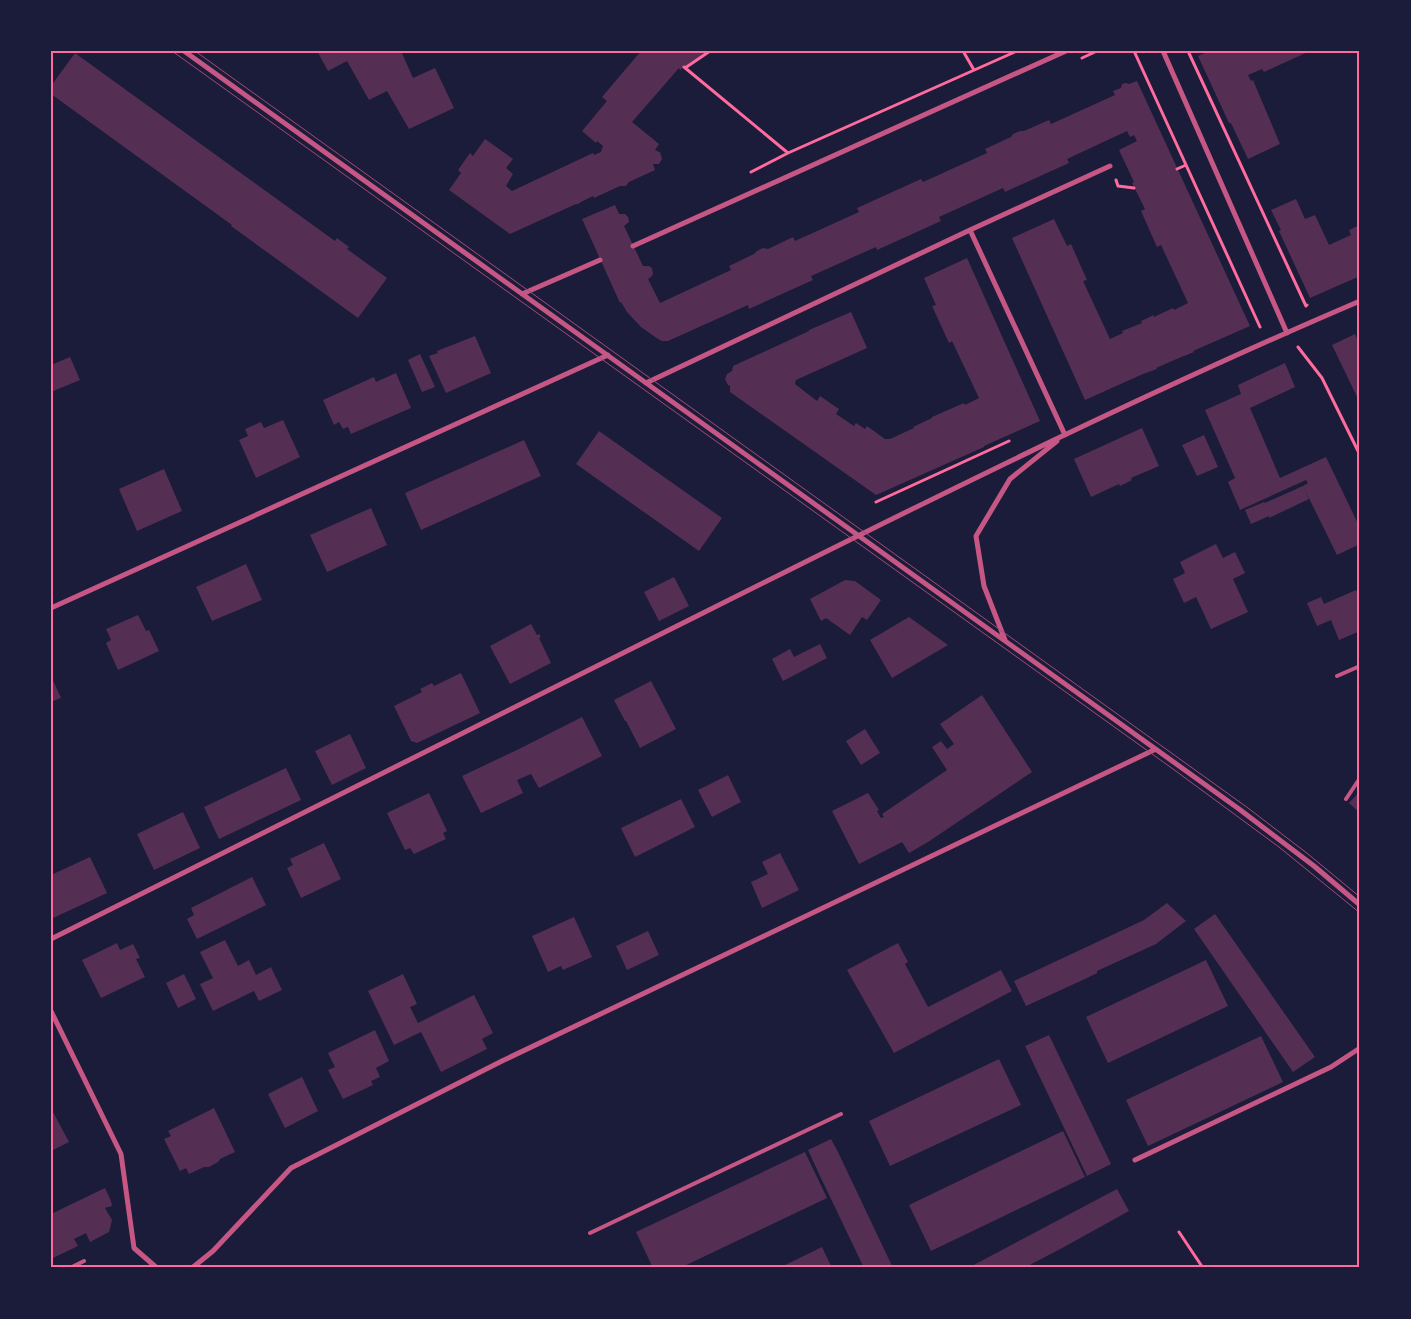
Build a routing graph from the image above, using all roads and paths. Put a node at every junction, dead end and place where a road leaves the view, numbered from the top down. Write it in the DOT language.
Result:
graph roads {
  1 [pos="184,51"];
  2 [pos="710,51"];
  3 [pos="963,51"];
  4 [pos="1066,51"];
  5 [pos="1134,51"];
  6 [pos="1163,51"];
  7 [pos="1188,51"];
  8 [pos="974,70"];
  9 [pos="788,154"];
  10 [pos="1186,165"];
  11 [pos="1110,166"];
  12 [pos="1178,169"];
  13 [pos="1118,186"];
  14 [pos="1134,188"];
  15 [pos="970,230"];
  16 [pos="633,246"];
  17 [pos="600,260"];
  18 [pos="522,294"];
  19 [pos="1360,301"];
  20 [pos="1315,302"];
  21 [pos="1280,317"];
  22 [pos="1287,332"];
  23 [pos="608,356"];
  24 [pos="646,383"];
  25 [pos="1065,435"];
  26 [pos="1012,440"];
  27 [pos="1360,455"];
  28 [pos="876,502"];
  29 [pos="858,535"];
  30 [pos="51,608"];
  31 [pos="1005,641"];
  32 [pos="1360,666"];
  33 [pos="1338,676"];
  34 [pos="1156,750"];
  35 [pos="1360,778"];
  36 [pos="1346,799"];
  37 [pos="1360,905"];
  38 [pos="51,939"];
  39 [pos="51,1011"];
  40 [pos="1360,1048"];
  41 [pos="841,1114"];
  42 [pos="1135,1160"];
  43 [pos="1179,1232"];
  44 [pos="590,1233"];
  45 [pos="84,1261"];
  46 [pos="1202,1267"];
  47 [pos="70,1268"];
  48 [pos="157,1268"];
  49 [pos="192,1268"];
  1 -- 18 [label="street"];
  2 -- 9 [label="path"];
  3 -- 8 [label="path"];
  4 -- 16 [label="street"];
  5 -- 10 [label="path"];
  6 -- 21 [label="street"];
  7 -- 20 [label="path"];
  10 -- 12 [label="path"];
  10 -- 21 [label="path"];
  11 -- 15 [label="street"];
  13 -- 14 [label="path"];
  15 -- 24 [label="street"];
  15 -- 25 [label="street"];
  17 -- 18 [label="street"];
  18 -- 23 [label="street"];
  19 -- 22 [label="street"];
  21 -- 22 [label="street"];
  22 -- 25 [label="street"];
  22 -- 27 [label="path"];
  23 -- 24 [label="street"];
  23 -- 30 [label="street"];
  24 -- 29 [label="street"];
  25 -- 29 [label="street"];
  25 -- 31 [label="street"];
  26 -- 28 [label="path"];
  29 -- 31 [label="street"];
  29 -- 38 [label="street"];
  31 -- 34 [label="street"];
  32 -- 33 [label="lane"];
  34 -- 37 [label="street"];
  34 -- 49 [label="street"];
  35 -- 36 [label="lane"];
  39 -- 48 [label="street"];
  40 -- 42 [label="street"];
  41 -- 44 [label="lane"];
  43 -- 46 [label="path"];
  45 -- 47 [label="lane"];
}
